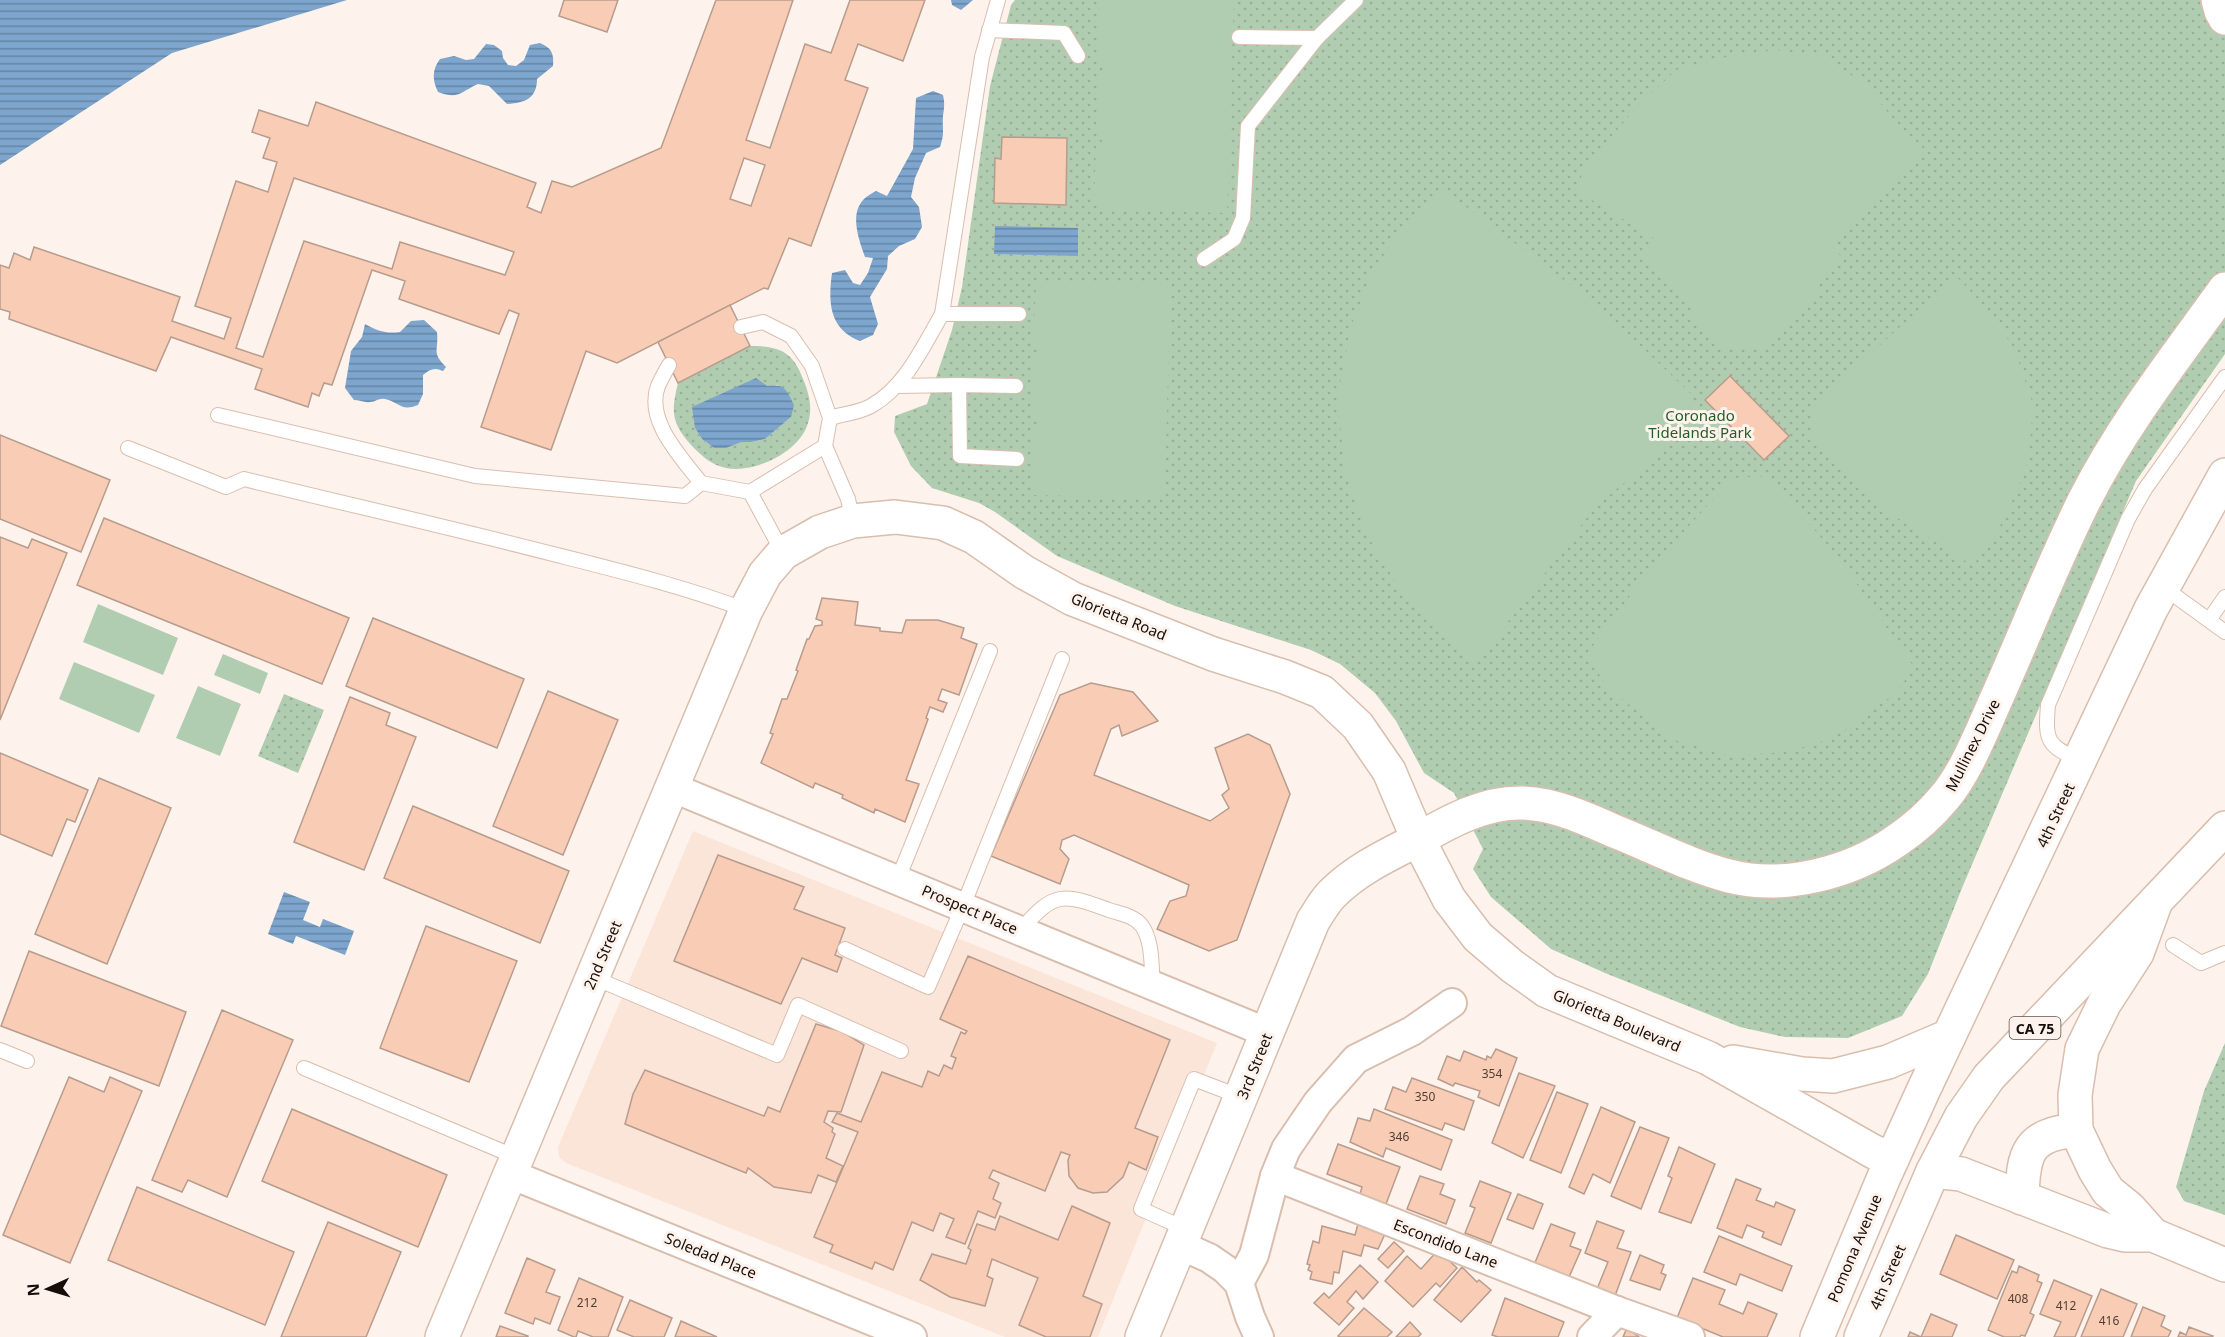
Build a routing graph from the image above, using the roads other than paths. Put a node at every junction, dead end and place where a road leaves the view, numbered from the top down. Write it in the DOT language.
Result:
graph roads {
  1 [pos="998,0"];
  2 [pos="1356,0"];
  3 [pos="2218,0"];
  4 [pos="2225,18"];
  5 [pos="989,30"];
  6 [pos="1239,37"];
  7 [pos="1317,38"];
  8 [pos="1078,56"];
  9 [pos="1204,259"];
  10 [pos="2225,289"];
  11 [pos="942,314"];
  12 [pos="1019,314"];
  13 [pos="741,327"];
  14 [pos="669,365"];
  15 [pos="2225,377"];
  16 [pos="959,385"];
  17 [pos="897,386"];
  18 [pos="1016,386"];
  19 [pos="218,415"];
  20 [pos="830,418"];
  21 [pos="825,446"];
  22 [pos="128,448"];
  23 [pos="1017,459"];
  24 [pos="2225,475"];
  25 [pos="700,483"];
  26 [pos="750,492"];
  27 [pos="853,521"];
  28 [pos="774,563"];
  29 [pos="2163,587"];
  30 [pos="2225,597"];
  31 [pos="746,610"];
  32 [pos="2209,620"];
  33 [pos="2225,632"];
  34 [pos="990,651"];
  35 [pos="1062,659"];
  36 [pos="2080,760"];
  37 [pos="671,787"];
  38 [pos="2225,828"];
  39 [pos="1418,839"];
  40 [pos="898,879"];
  41 [pos="2156,901"];
  42 [pos="963,906"];
  43 [pos="1021,930"];
  44 [pos="2173,945"];
  45 [pos="845,949"];
  46 [pos="2225,953"];
  47 [pos="592,977"];
  48 [pos="1153,985"];
  49 [pos="1452,1003"];
  50 [pos="1268,1033"];
  51 [pos="1949,1036"];
  52 [pos="0,1050"];
  53 [pos="901,1051"];
  54 [pos="1708,1058"];
  55 [pos="27,1061"];
  56 [pos="304,1068"];
  57 [pos="1241,1097"];
  58 [pos="2076,1130"];
  59 [pos="1892,1159"];
  60 [pos="513,1165"];
  61 [pos="1933,1171"];
  62 [pos="1275,1176"];
  63 [pos="2022,1198"];
  64 [pos="2153,1235"];
  65 [pos="1183,1237"];
  66 [pos="2225,1265"];
  67 [pos="1239,1282"];
  68 [pos="1617,1311"];
  69 [pos="442,1337"];
  70 [pos="912,1337"];
  71 [pos="1142,1337"];
  72 [pos="1259,1337"];
  73 [pos="1593,1337"];
  74 [pos="1690,1337"];
  75 [pos="1818,1337"];
  76 [pos="1861,1337"];
  1 -- 5 [label="lane"];
  2 -- 7 [label="lane"];
  3 -- 4 [label="main road"];
  5 -- 8 [label="lane"];
  5 -- 11 [label="lane"];
  6 -- 7 [label="lane"];
  7 -- 9 [label="lane"];
  10 -- 39 [label="main road, Mullinex Drive"];
  11 -- 12 [label="lane"];
  11 -- 17 [label="lane"];
  13 -- 20 [label="lane"];
  14 -- 25 [label="lane"];
  15 -- 36 [label="lane"];
  16 -- 17 [label="lane"];
  16 -- 18 [label="lane"];
  16 -- 23 [label="lane"];
  17 -- 20 [label="lane"];
  19 -- 25 [label="lane"];
  20 -- 21 [label="lane"];
  21 -- 26 [label="lane"];
  21 -- 27 [label="lane"];
  22 -- 31 [label="lane"];
  24 -- 29 [label="main road, 4th Street"];
  25 -- 26 [label="lane"];
  26 -- 28 [label="lane"];
  27 -- 28 [label="main road, Glorietta Road"];
  27 -- 39 [label="main road, Glorietta Road"];
  28 -- 31 [label="main road, 2nd Street"];
  29 -- 32 [label="lane"];
  29 -- 36 [label="main road, 4th Street"];
  30 -- 32 [label="lane"];
  31 -- 37 [label="main road, 2nd Street"];
  32 -- 33 [label="lane"];
  34 -- 40 [label="lane"];
  35 -- 42 [label="lane"];
  36 -- 51 [label="main road, 4th Street"];
  37 -- 40 [label="street, Prospect Place"];
  37 -- 47 [label="main road, 2nd Street"];
  38 -- 41 [label="main road, 4th Street / CA 75"];
  39 -- 50 [label="main road, 3rd Street"];
  39 -- 54 [label="main road, Glorietta Boulevard"];
  40 -- 42 [label="street, Prospect Place"];
  41 -- 58 [label="main road"];
  41 -- 61 [label="main road, 4th Street / CA 75"];
  42 -- 43 [label="street, Prospect Place"];
  42 -- 45 [label="lane"];
  43 -- 48 [label="street, Prospect Place"];
  43 -- 48 [label="lane"];
  44 -- 46 [label="lane"];
  47 -- 53 [label="lane"];
  47 -- 60 [label="main road, 2nd Street"];
  48 -- 50 [label="street, Prospect Place"];
  49 -- 62 [label="street"];
  50 -- 57 [label="main road, 3rd Street"];
  51 -- 54 [label="main road, Glorietta Boulevard"];
  51 -- 59 [label="main road, 4th Street"];
  52 -- 55 [label="lane"];
  54 -- 59 [label="main road, Glorietta Boulevard"];
  56 -- 60 [label="lane"];
  57 -- 65 [label="main road, 3rd Street"];
  57 -- 65 [label="lane"];
  58 -- 63 [label="main road"];
  58 -- 64 [label="main road"];
  59 -- 75 [label="main road, Pomona Avenue"];
  60 -- 69 [label="main road, 2nd Street"];
  60 -- 70 [label="street, Soledad Place"];
  61 -- 63 [label="main road"];
  61 -- 76 [label="main road, 4th Street / CA 75"];
  62 -- 67 [label="street"];
  62 -- 68 [label="street, Escondido Lane"];
  63 -- 64 [label="main road"];
  64 -- 66 [label="main road"];
  65 -- 67 [label="street"];
  65 -- 71 [label="main road, 3rd Street"];
  67 -- 72 [label="street"];
  68 -- 73 [label="street"];
  68 -- 74 [label="street, Escondido Lane"];
}
